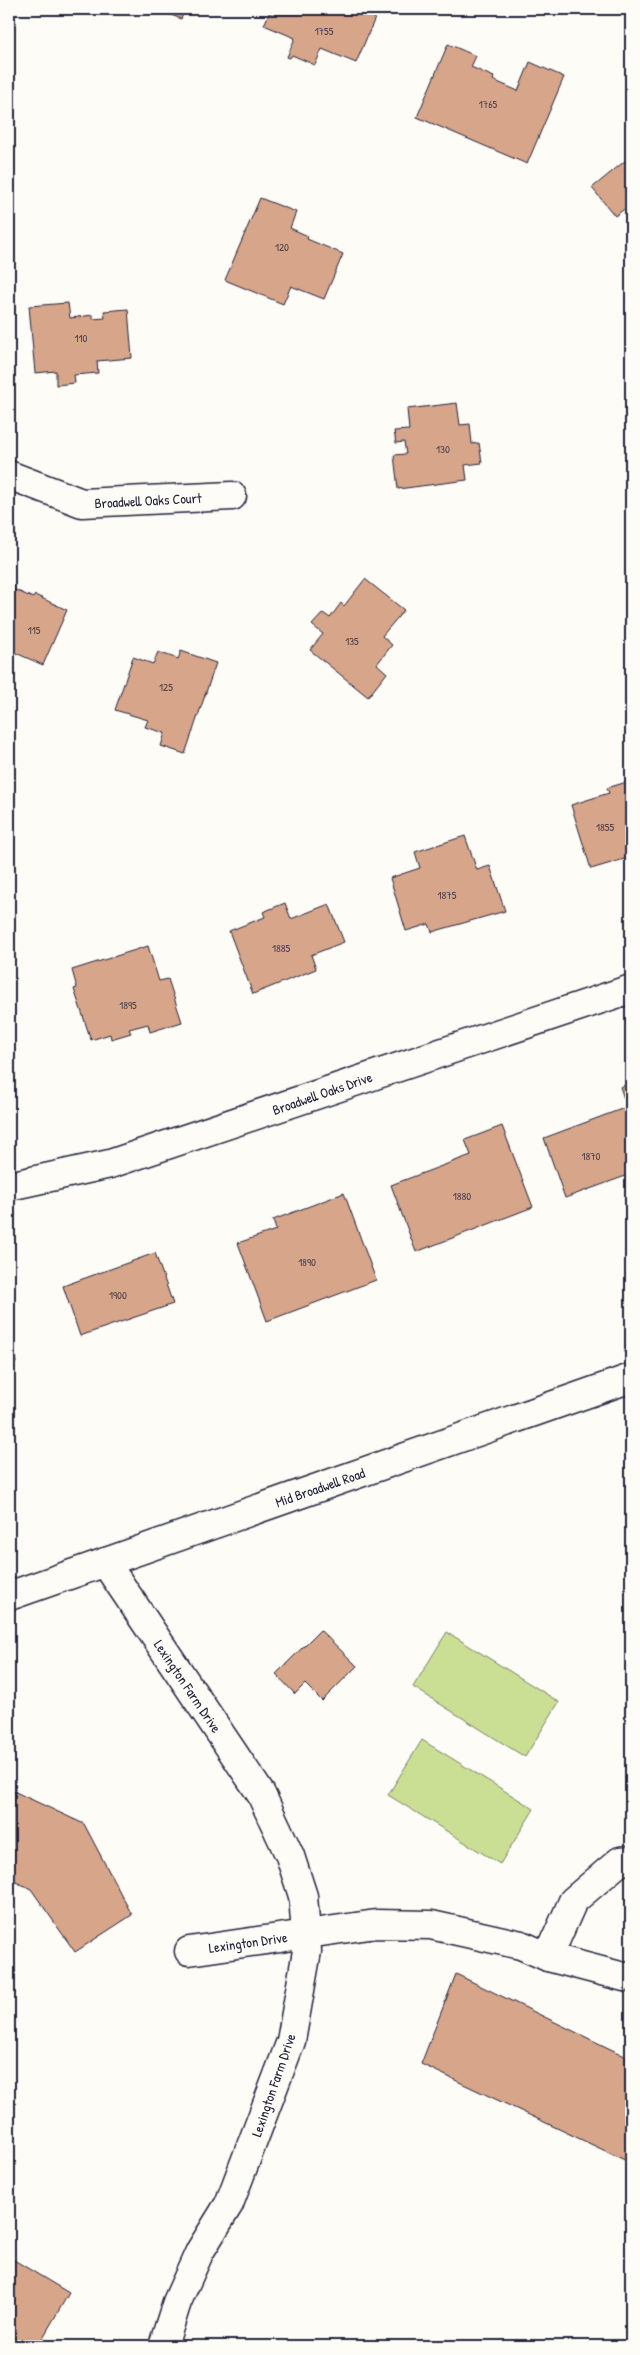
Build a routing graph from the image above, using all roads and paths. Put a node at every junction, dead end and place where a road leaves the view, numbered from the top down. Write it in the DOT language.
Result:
graph roads {
  1 [pos="9,475"];
  2 [pos="232,496"];
  3 [pos="631,989"];
  4 [pos="9,1186"];
  5 [pos="631,1378"];
  6 [pos="105,1562"];
  7 [pos="9,1596"];
  8 [pos="631,1860"];
  9 [pos="306,1934"];
  10 [pos="188,1950"];
  11 [pos="548,1957"];
  12 [pos="631,1976"];
  13 [pos="163,2346"];
  1 -- 2 [label="street, Broadwell Oaks Court"];
  3 -- 4 [label="street, Broadwell Oaks Drive"];
  5 -- 6 [label="street, Mid Broadwell Road"];
  6 -- 7 [label="street, Mid Broadwell Road"];
  6 -- 9 [label="street, Lexington Farm Drive"];
  8 -- 11 [label="street"];
  9 -- 10 [label="street, Lexington Drive"];
  9 -- 11 [label="street, Lexington Drive"];
  9 -- 13 [label="street, Lexington Farm Drive"];
  11 -- 12 [label="street, Lexington Drive"];
}
